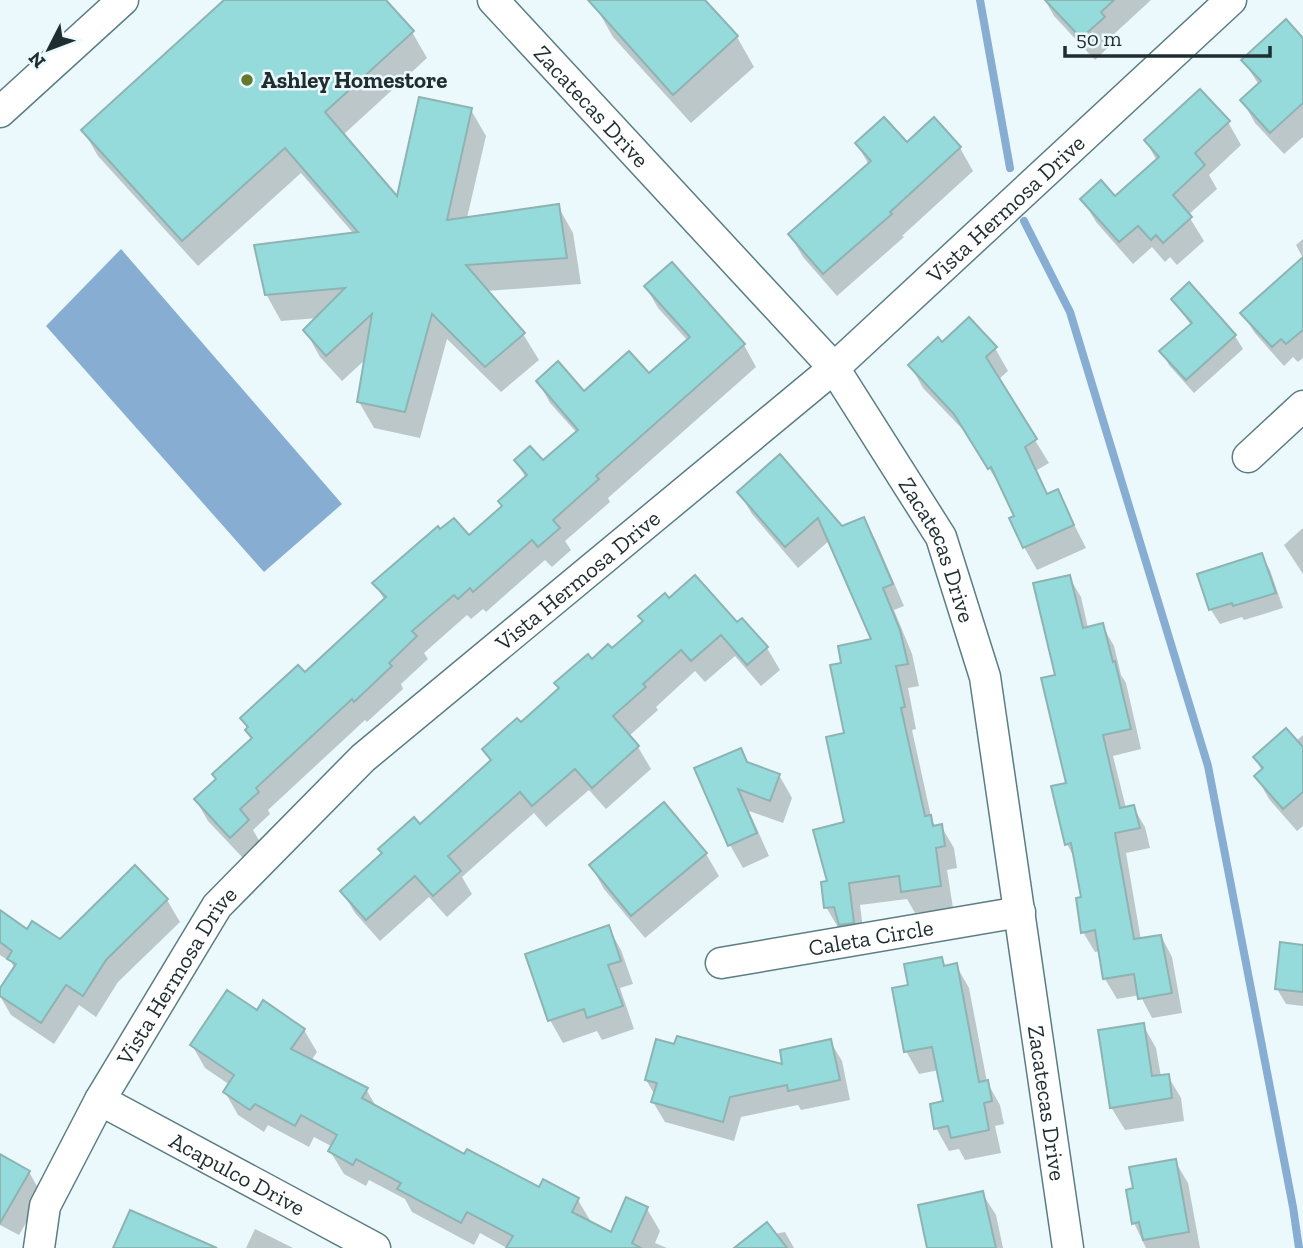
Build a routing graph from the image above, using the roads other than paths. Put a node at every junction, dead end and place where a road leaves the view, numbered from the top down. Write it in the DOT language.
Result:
graph roads {
  1 [pos="123,0"];
  2 [pos="493,0"];
  3 [pos="1231,0"];
  4 [pos="0,112"];
  5 [pos="834,368"];
  6 [pos="1303,406"];
  7 [pos="1248,457"];
  8 [pos="1020,912"];
  9 [pos="721,963"];
  10 [pos="100,1100"];
  11 [pos="39,1248"];
  12 [pos="375,1248"];
  13 [pos="1068,1248"];
  1 -- 4 [label="street"];
  2 -- 5 [label="street, Zacatecas Drive"];
  3 -- 5 [label="street, Vista Hermosa Drive"];
  5 -- 8 [label="street, Zacatecas Drive"];
  5 -- 10 [label="street, Vista Hermosa Drive"];
  6 -- 7 [label="street"];
  8 -- 9 [label="street, Caleta Circle"];
  8 -- 13 [label="street, Zacatecas Drive"];
  10 -- 11 [label="street, Vista Hermosa Drive"];
  10 -- 12 [label="street, Acapulco Drive"];
}
